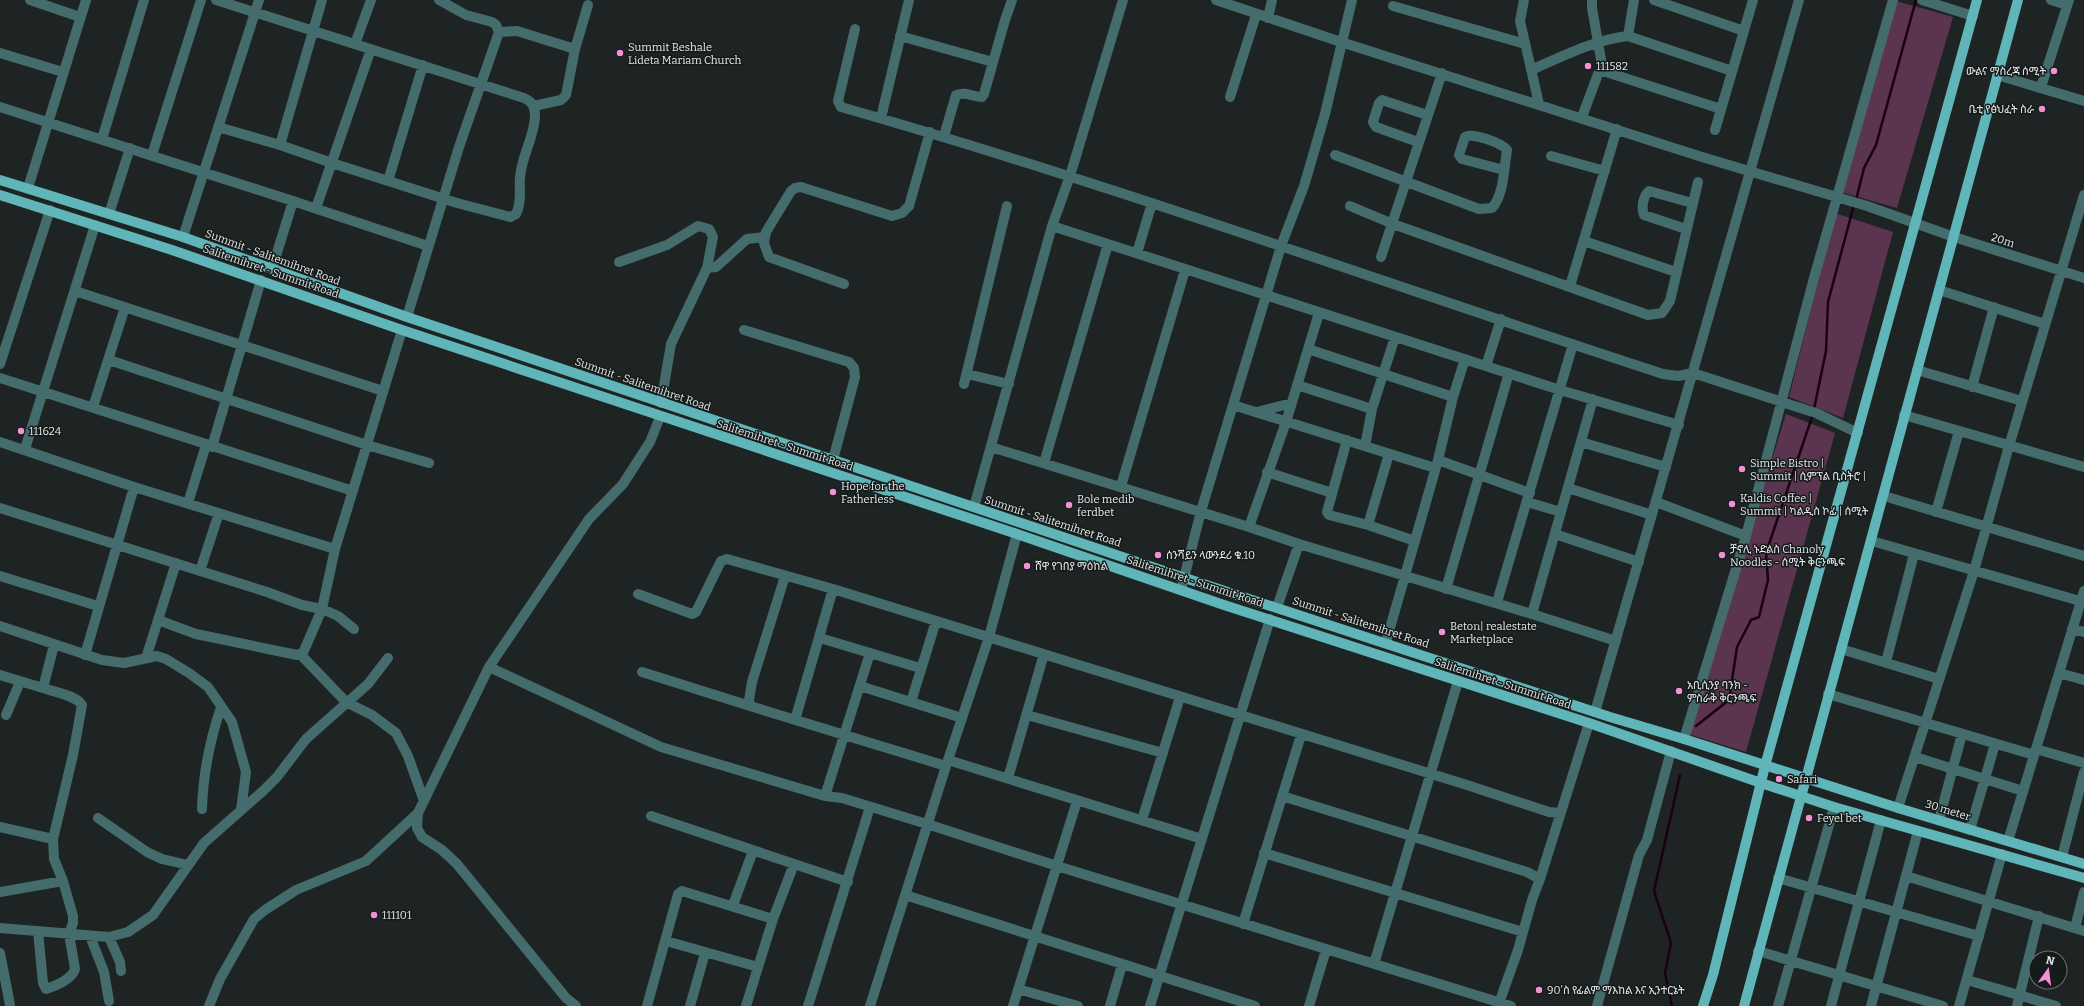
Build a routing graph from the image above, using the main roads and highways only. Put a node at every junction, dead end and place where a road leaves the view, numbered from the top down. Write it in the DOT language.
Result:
graph roads {
  1 [pos="1977,0"];
  2 [pos="2018,0"];
  3 [pos="0,180"];
  4 [pos="0,195"];
  5 [pos="665,404"];
  6 [pos="663,418"];
  7 [pos="1633,724"];
  8 [pos="1765,766"];
  9 [pos="1805,779"];
  10 [pos="1761,783"];
  11 [pos="1800,795"];
  12 [pos="2084,864"];
  13 [pos="2084,878"];
  14 [pos="1703,1006"];
  15 [pos="1744,1006"];
  1 -- 8 [label="main road"];
  2 -- 9 [label="main road"];
  3 -- 5 [label="main road, Summit - Salitemihret Road"];
  4 -- 6 [label="main road, Salitemihret - Summit Road"];
  5 -- 6 [label="main road"];
  5 -- 7 [label="main road, Summit - Salitemihret Road"];
  6 -- 10 [label="main road, Salitemihret - Summit Road"];
  7 -- 8 [label="main road, 30 meter"];
  8 -- 9 [label="main road, 30 meter"];
  8 -- 10 [label="main road"];
  9 -- 11 [label="main road"];
  9 -- 12 [label="main road, 30 meter"];
  10 -- 11 [label="main road"];
  10 -- 14 [label="main road"];
  11 -- 13 [label="main road"];
  11 -- 15 [label="main road"];
}
